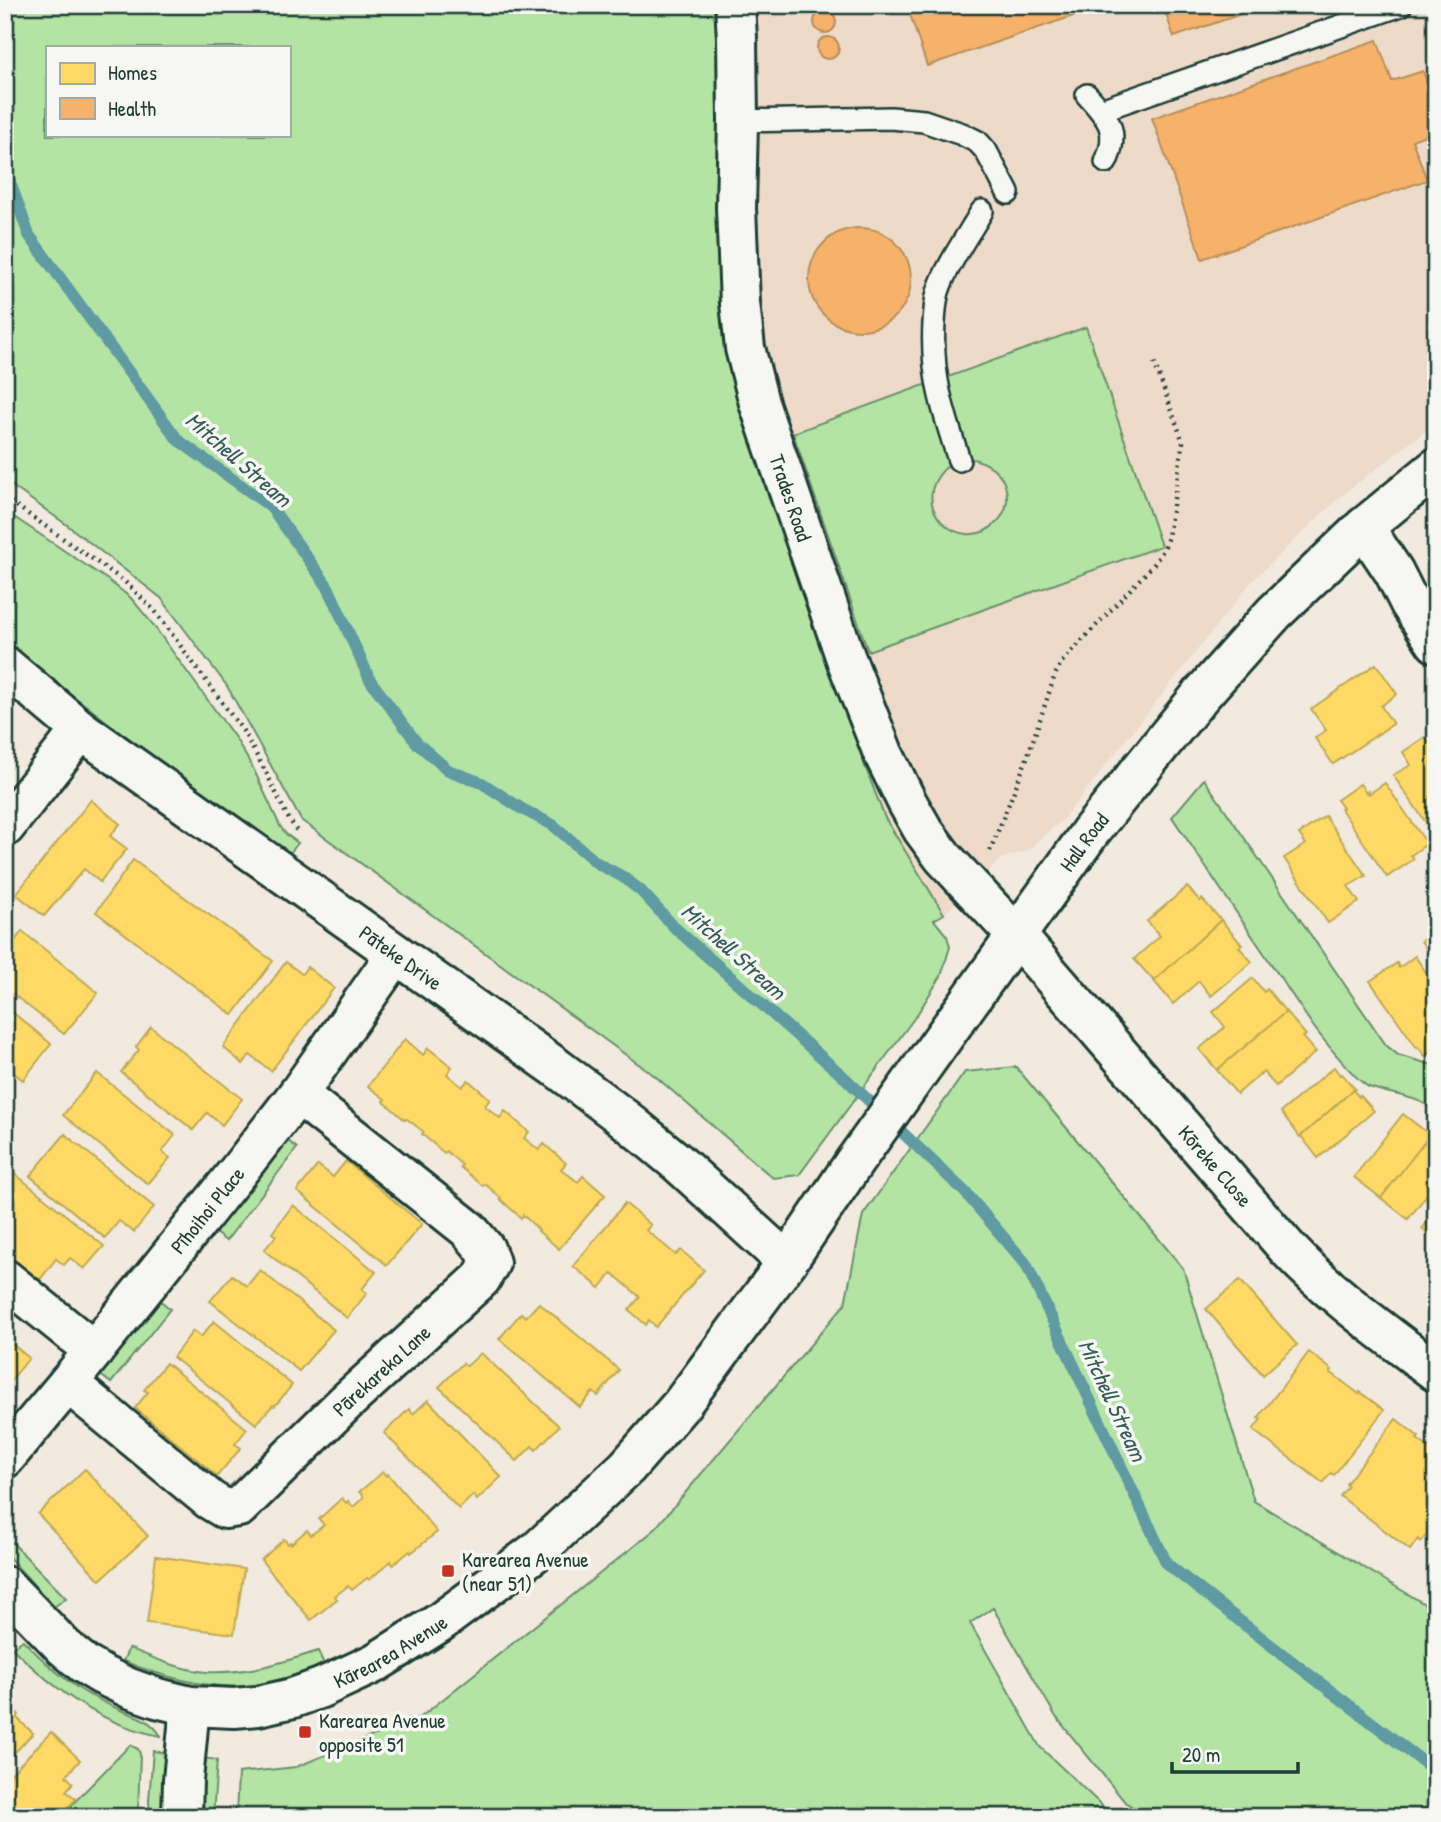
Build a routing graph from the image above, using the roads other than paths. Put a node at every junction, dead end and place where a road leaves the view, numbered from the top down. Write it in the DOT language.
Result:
graph roads {
  1 [pos="735,5"];
  2 [pos="1401,5"];
  3 [pos="738,121"];
  4 [pos="1106,162"];
  5 [pos="1008,194"];
  6 [pos="982,211"];
  7 [pos="959,460"];
  8 [pos="1436,468"];
  9 [pos="1364,527"];
  10 [pos="1436,643"];
  11 [pos="5,666"];
  12 [pos="81,730"];
  13 [pos="5,827"];
  14 [pos="1017,935"];
  15 [pos="396,954"];
  16 [pos="298,1094"];
  17 [pos="787,1262"];
  18 [pos="5,1279"];
  19 [pos="94,1351"];
  20 [pos="1436,1372"];
  21 [pos="68,1383"];
  22 [pos="5,1458"];
  23 [pos="5,1586"];
  24 [pos="190,1706"];
  25 [pos="183,1817"];
  1 -- 3 [label="street, Trades Road"];
  2 -- 4 [label="lane"];
  3 -- 5 [label="lane"];
  3 -- 14 [label="street, Trades Road"];
  6 -- 7 [label="lane"];
  8 -- 9 [label="street, Hall Road"];
  9 -- 10 [label="street"];
  9 -- 14 [label="street, Hall Road"];
  11 -- 12 [label="street, Pāteke Drive"];
  12 -- 13 [label="street"];
  12 -- 15 [label="street, Pāteke Drive"];
  14 -- 17 [label="street, Hall Road"];
  14 -- 20 [label="street, Kōreke Close"];
  15 -- 16 [label="street, Pīhoihoi Place"];
  15 -- 17 [label="street, Pāteke Drive"];
  16 -- 19 [label="street, Pīhoihoi Place"];
  16 -- 21 [label="street, Pārekareka Lane"];
  17 -- 24 [label="street, Kārearea Avenue"];
  18 -- 19 [label="street"];
  19 -- 21 [label="street, Pīhoihoi Place"];
  21 -- 22 [label="street, Pīhoihoi Place"];
  23 -- 24 [label="street, Kārearea Avenue"];
  24 -- 25 [label="street"];
}
